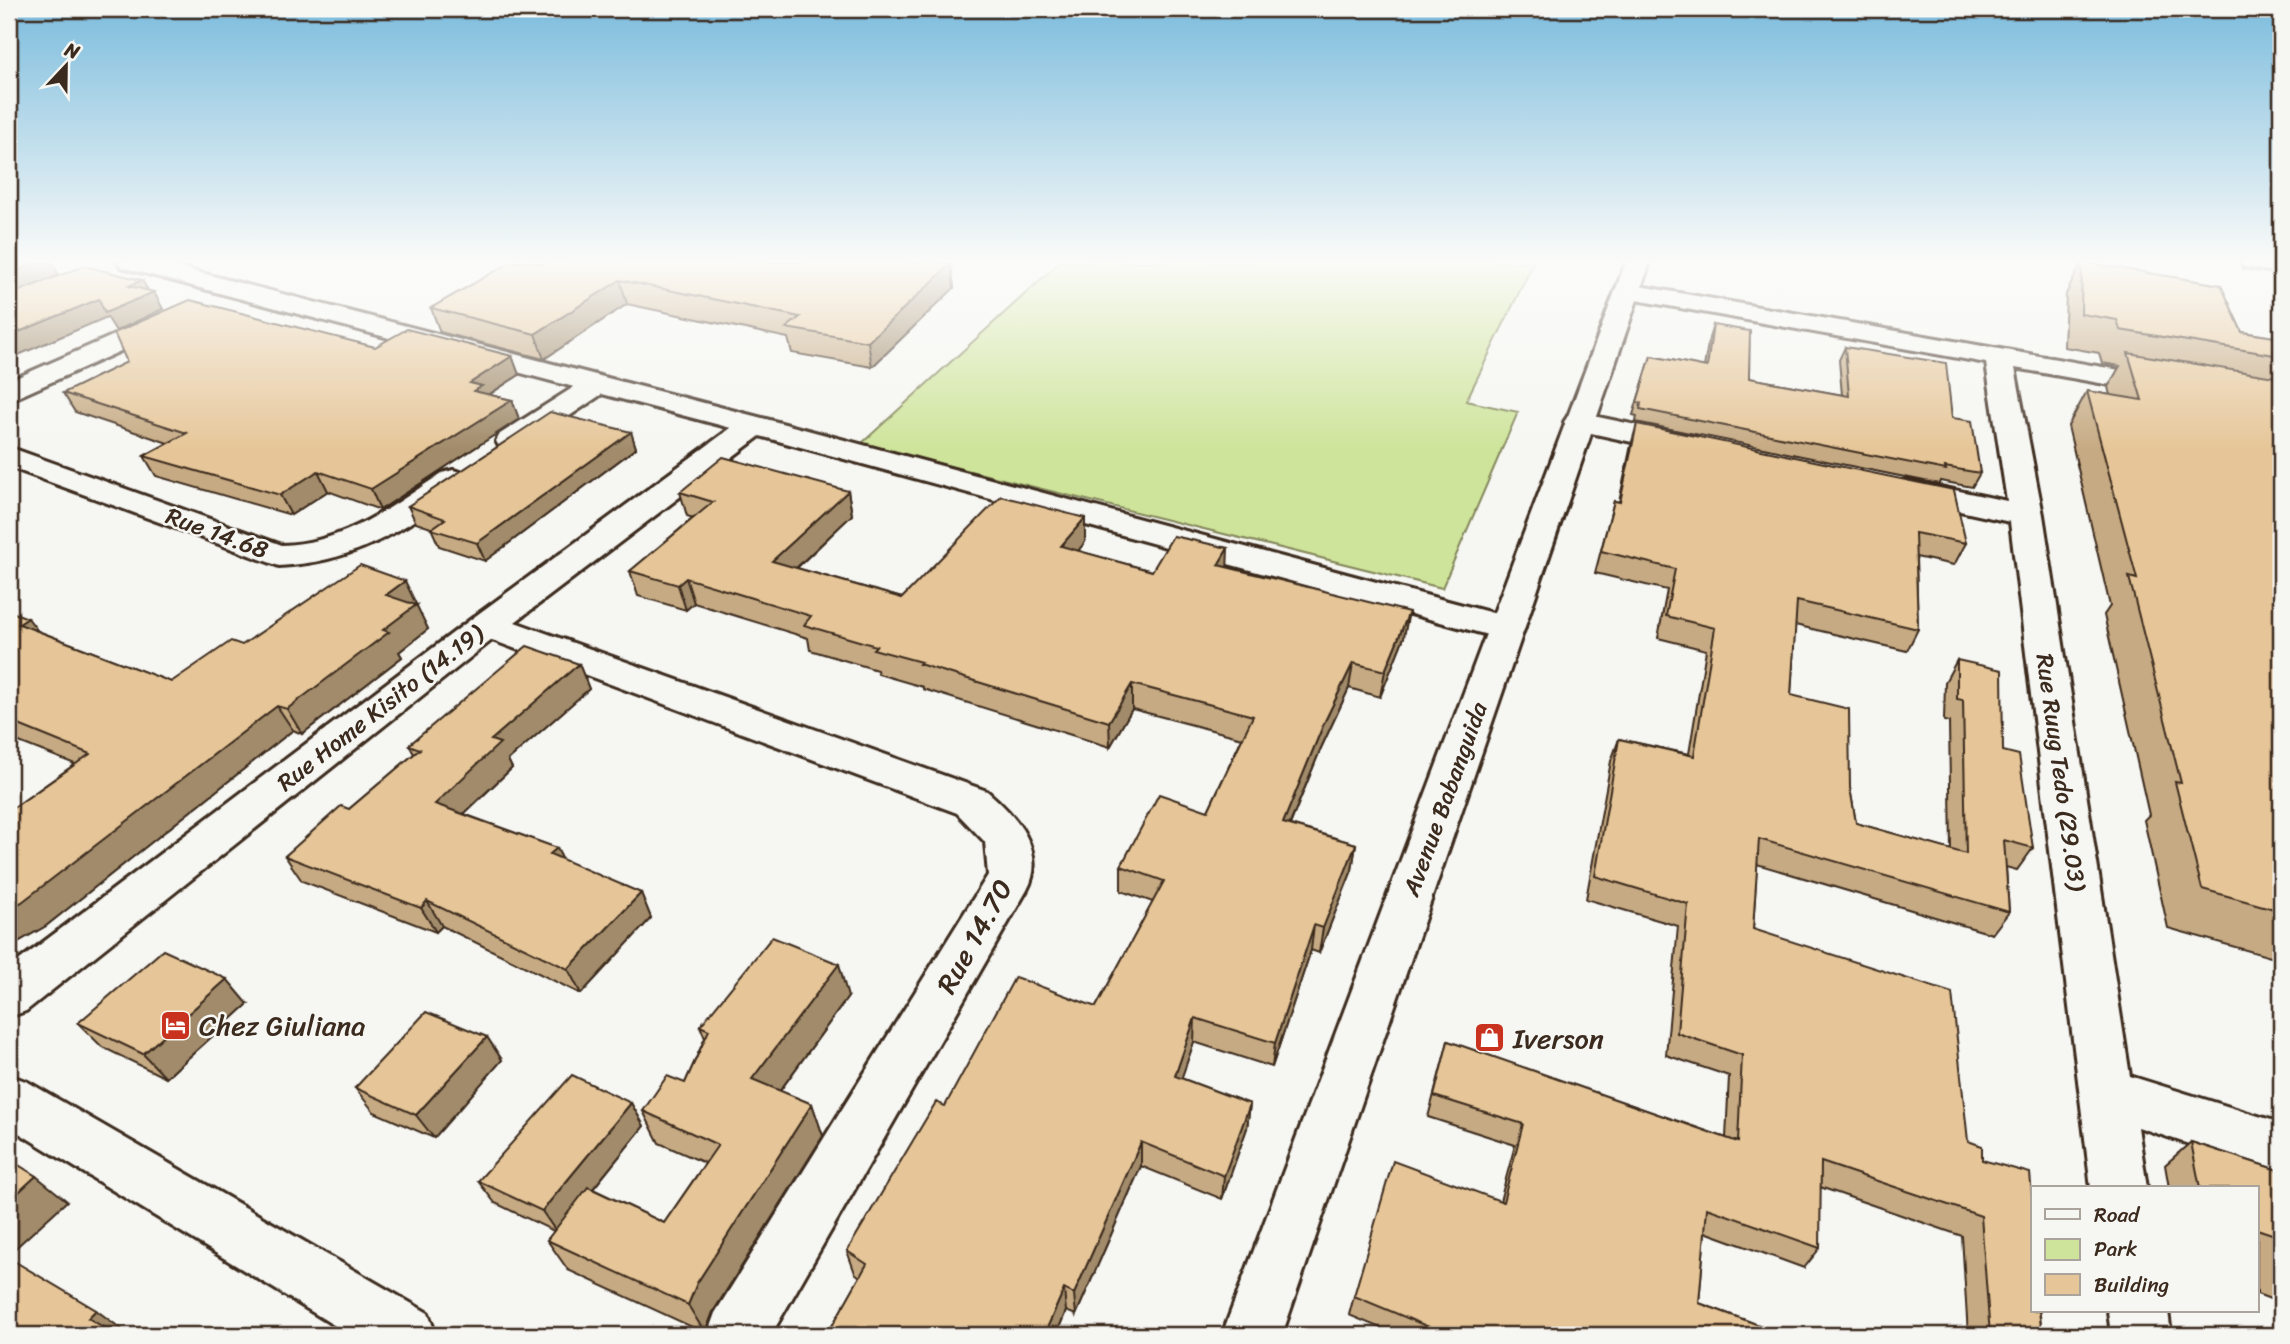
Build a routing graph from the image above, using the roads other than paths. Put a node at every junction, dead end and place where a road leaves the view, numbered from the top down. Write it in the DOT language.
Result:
graph roads {
  1 [pos="156,325"];
  2 [pos="369,325"];
  3 [pos="1615,325"];
  4 [pos="1854,325"];
  5 [pos="1999,356"];
  6 [pos="596,385"];
  7 [pos="2187,390"];
  8 [pos="9,392"];
  9 [pos="1579,422"];
  10 [pos="755,425"];
  11 [pos="1715,450"];
  12 [pos="9,456"];
  13 [pos="1877,484"];
  14 [pos="2026,514"];
  15 [pos="487,625"];
  16 [pos="1506,628"];
  17 [pos="9,996"];
  18 [pos="2104,1092"];
  19 [pos="9,1098"];
  20 [pos="2281,1149"];
  21 [pos="2119,1186"];
  22 [pos="2138,1312"];
  23 [pos="406,1335"];
  24 [pos="737,1335"];
  25 [pos="1252,1335"];
  26 [pos="2141,1335"];
  1 -- 8 [label="street"];
  2 -- 6 [label="street"];
  3 -- 9 [label="street, Avenue Babanguida"];
  4 -- 5 [label="street"];
  5 -- 7 [label="street"];
  5 -- 14 [label="street, Rue Ruug Tedo (29.03)"];
  6 -- 10 [label="street"];
  6 -- 12 [label="street, Rue 14.68"];
  9 -- 11 [label="street"];
  9 -- 16 [label="street, Avenue Babanguida"];
  10 -- 15 [label="street, Rue Home Kisito (14.19)"];
  10 -- 16 [label="street"];
  13 -- 14 [label="street"];
  14 -- 18 [label="street, Rue Ruug Tedo (29.03)"];
  15 -- 17 [label="street, Rue Home Kisito (14.19)"];
  15 -- 24 [label="street, Rue 14.70"];
  16 -- 25 [label="street, Avenue Babanguida"];
  18 -- 20 [label="street"];
  18 -- 21 [label="street, Rue Ruug Tedo (29.03)"];
  19 -- 23 [label="street"];
  22 -- 26 [label="street"];
}
